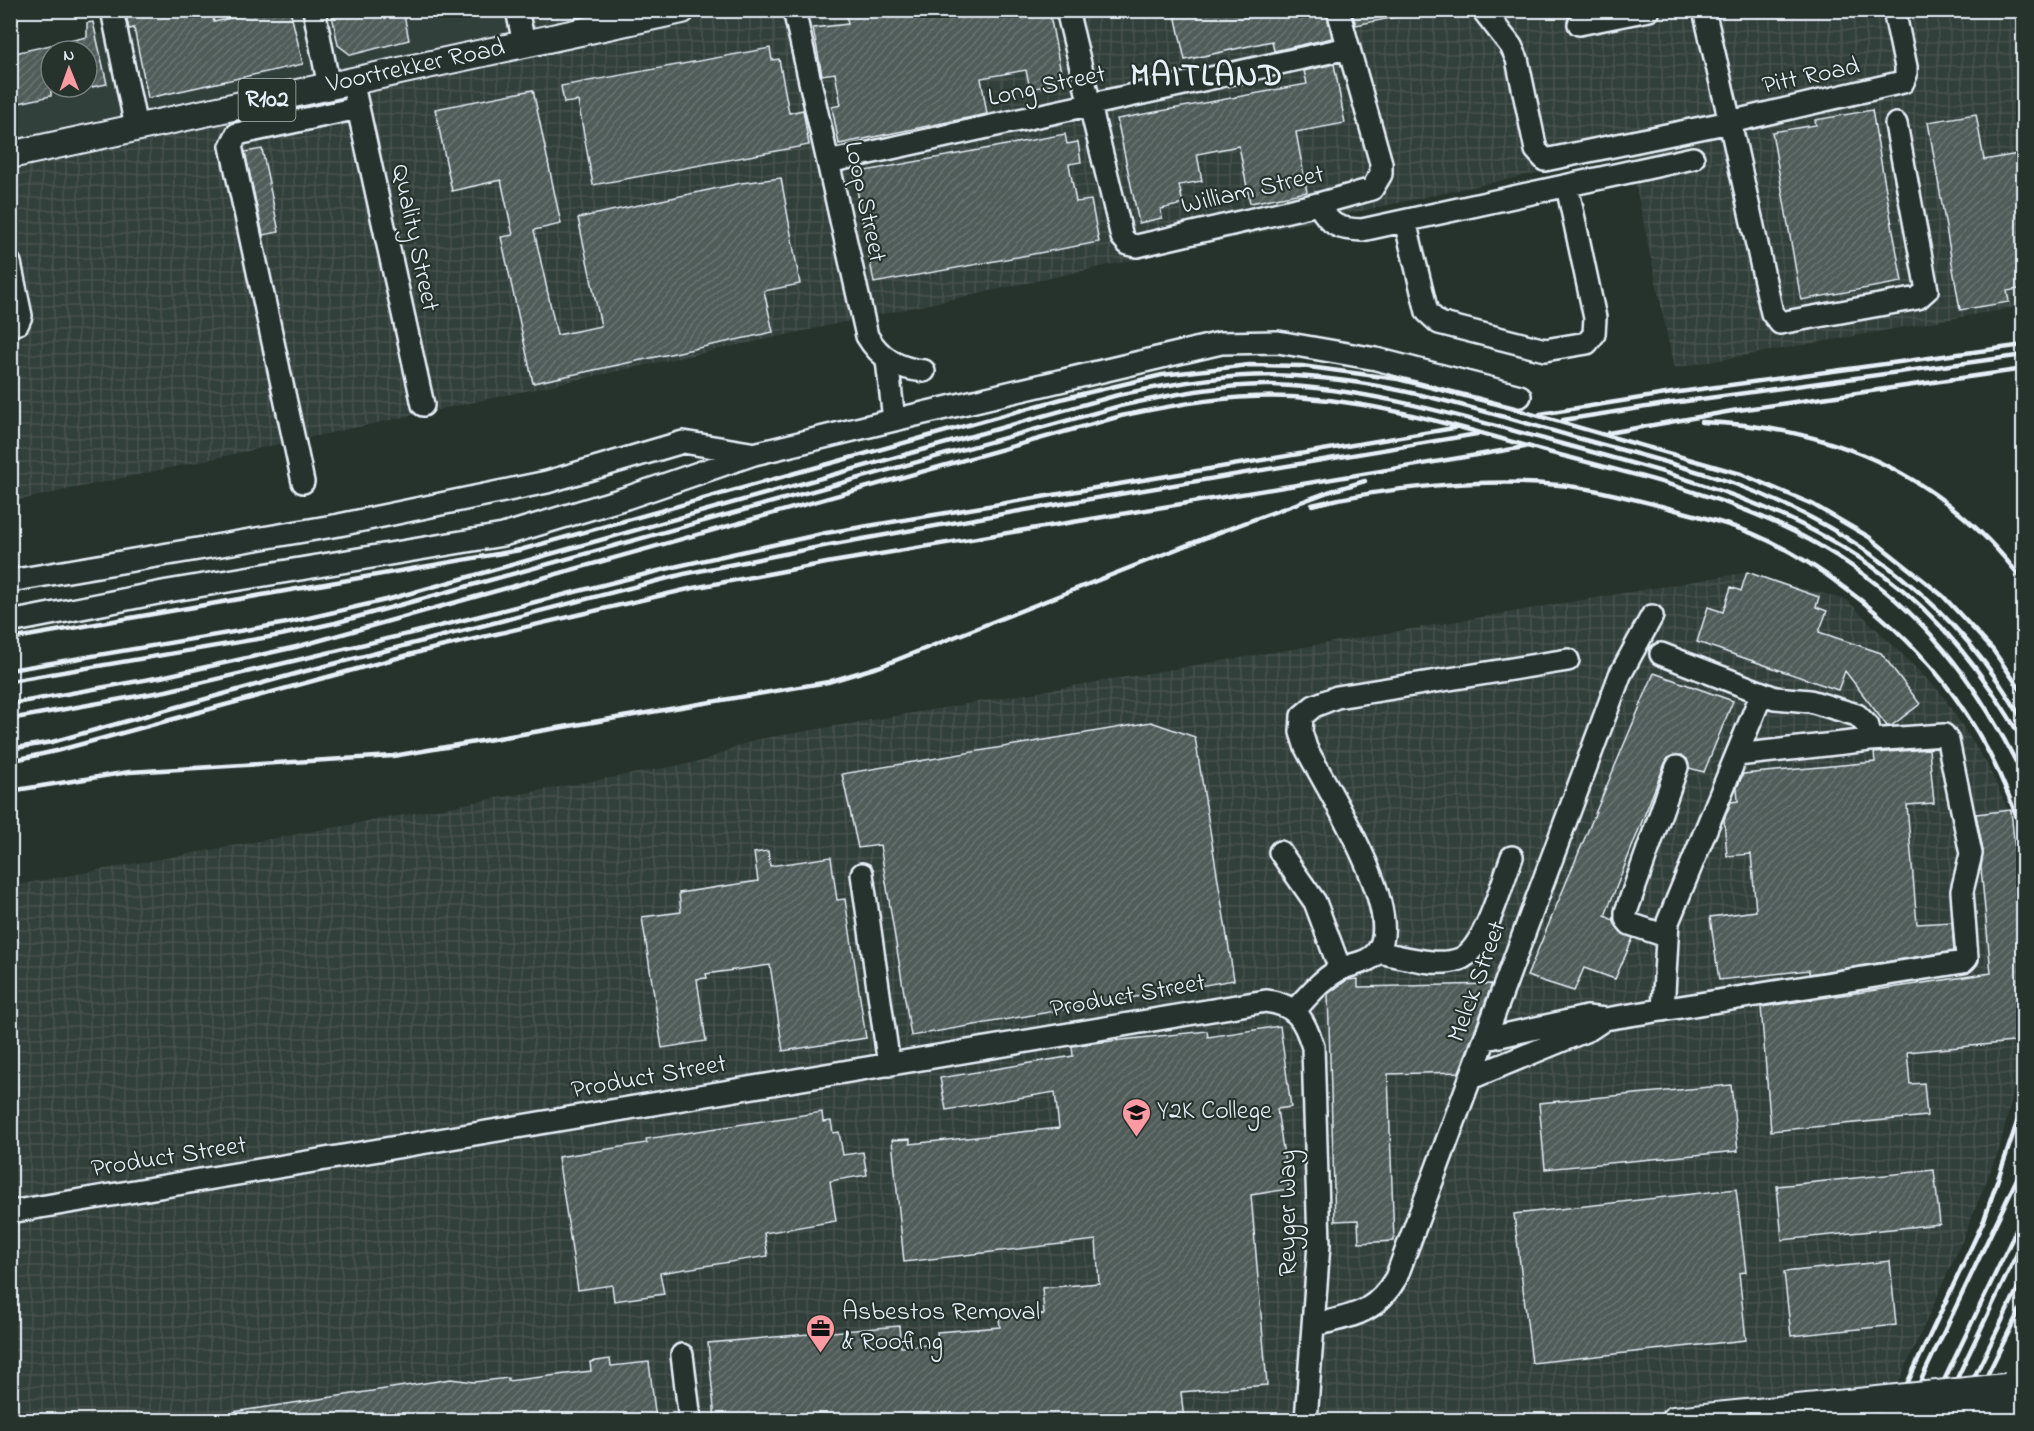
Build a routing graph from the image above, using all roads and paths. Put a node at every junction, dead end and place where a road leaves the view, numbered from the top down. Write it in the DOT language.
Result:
graph roads {
  1 [pos="112,10"];
  2 [pos="314,10"];
  3 [pos="517,10"];
  4 [pos="682,10"];
  5 [pos="794,10"];
  6 [pos="1067,10"];
  7 [pos="1338,10"];
  8 [pos="1483,10"];
  9 [pos="1649,10"];
  10 [pos="1704,10"];
  11 [pos="1894,10"];
  12 [pos="639,15"];
  13 [pos="1579,24"];
  14 [pos="524,44"];
  15 [pos="1348,48"];
  16 [pos="340,84"];
  17 [pos="1089,106"];
  18 [pos="358,108"];
  19 [pos="1730,122"];
  20 [pos="1896,124"];
  21 [pos="136,127"];
  22 [pos="10,155"];
  23 [pos="1694,158"];
  24 [pos="828,162"];
  25 [pos="1568,186"];
  26 [pos="1318,204"];
  27 [pos="1405,221"];
  28 [pos="12,274"];
  29 [pos="10,325"];
  30 [pos="887,360"];
  31 [pos="924,371"];
  32 [pos="1520,396"];
  33 [pos="423,405"];
  34 [pos="894,420"];
  35 [pos="754,454"];
  36 [pos="303,482"];
  37 [pos="10,581"];
  38 [pos="1652,616"];
  39 [pos="10,622"];
  40 [pos="1661,654"];
  41 [pos="1568,660"];
  42 [pos="1762,693"];
  43 [pos="1870,740"];
  44 [pos="1737,755"];
  45 [pos="1677,767"];
  46 [pos="1280,852"];
  47 [pos="1512,857"];
  48 [pos="862,874"];
  49 [pos="1666,936"];
  50 [pos="1377,952"];
  51 [pos="1340,969"];
  52 [pos="1663,1010"];
  53 [pos="1294,1011"];
  54 [pos="1605,1019"];
  55 [pos="1486,1039"];
  56 [pos="889,1065"];
  57 [pos="1471,1078"];
  58 [pos="10,1212"];
  59 [pos="1315,1325"];
  60 [pos="682,1355"];
  61 [pos="2014,1397"];
  62 [pos="690,1420"];
  63 [pos="1306,1420"];
  64 [pos="1674,1420"];
  65 [pos="1891,1420"];
  1 -- 21 [label="street"];
  2 -- 16 [label="street, Quality Street"];
  3 -- 14 [label="street"];
  4 -- 12 [label="main road, Voortrekker Road / R102"];
  5 -- 24 [label="street, Loop Street"];
  6 -- 17 [label="street"];
  7 -- 15 [label="street"];
  8 -- 19 [label="street, Pitt Road"];
  9 -- 13 [label="street"];
  10 -- 19 [label="street"];
  11 -- 19 [label="street, Pitt Road"];
  12 -- 14 [label="main road, Voortrekker Road / R102"];
  14 -- 16 [label="main road, Voortrekker Road / R102"];
  15 -- 17 [label="street, Long Street"];
  15 -- 26 [label="street, William Street"];
  16 -- 18 [label="street, Quality Street"];
  16 -- 21 [label="main road, Voortrekker Road / R102"];
  17 -- 24 [label="street, Long Street"];
  17 -- 26 [label="street, William Street"];
  18 -- 33 [label="street, Quality Street"];
  18 -- 36 [label="street"];
  19 -- 20 [label="street"];
  21 -- 22 [label="main road, Voortrekker Road / R102"];
  23 -- 25 [label="street"];
  24 -- 30 [label="street, Loop Street"];
  25 -- 27 [label="street"];
  25 -- 27 [label="street"];
  26 -- 27 [label="street"];
  28 -- 29 [label="street"];
  30 -- 31 [label="street"];
  30 -- 34 [label="street"];
  32 -- 34 [label="street"];
  34 -- 35 [label="street"];
  35 -- 37 [label="street"];
  35 -- 39 [label="street"];
  38 -- 55 [label="street, Melck Street"];
  40 -- 42 [label="street"];
  41 -- 50 [label="street"];
  42 -- 43 [label="street"];
  42 -- 44 [label="street"];
  43 -- 44 [label="street"];
  43 -- 52 [label="street"];
  44 -- 49 [label="street"];
  45 -- 49 [label="street"];
  46 -- 51 [label="street"];
  47 -- 50 [label="street"];
  48 -- 56 [label="street"];
  49 -- 52 [label="street"];
  50 -- 51 [label="street"];
  51 -- 53 [label="street"];
  52 -- 54 [label="street"];
  53 -- 56 [label="street, Product Street"];
  53 -- 59 [label="street, Reyger Way"];
  54 -- 55 [label="street"];
  54 -- 57 [label="street"];
  55 -- 57 [label="street, Melck Street"];
  56 -- 58 [label="street, Product Street"];
  57 -- 59 [label="street, Melck Street"];
  59 -- 63 [label="street, Reyger Way"];
  60 -- 62 [label="street"];
  61 -- 64 [label="main road, bridge"];
  61 -- 65 [label="main road, bridge"];
}
